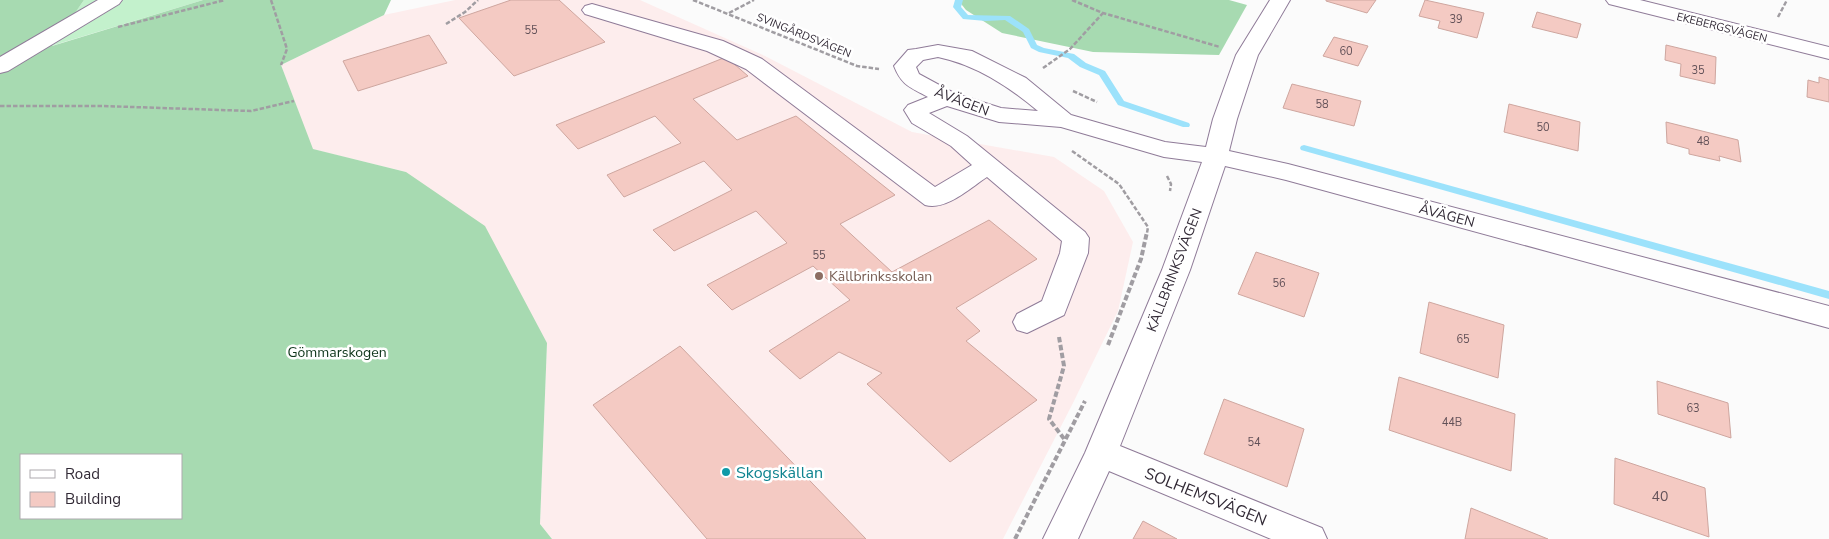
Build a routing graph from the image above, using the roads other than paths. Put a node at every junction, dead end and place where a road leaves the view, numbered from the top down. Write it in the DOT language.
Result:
graph roads {
  1 [pos="112,0"];
  2 [pos="1280,0"];
  3 [pos="1616,0"];
  4 [pos="592,10"];
  5 [pos="1829,53"];
  6 [pos="0,66"];
  7 [pos="946,98"];
  8 [pos="1063,120"];
  9 [pos="1216,156"];
  10 [pos="988,166"];
  11 [pos="1829,317"];
  12 [pos="1027,322"];
  13 [pos="1101,453"];
  14 [pos="1060,539"];
  15 [pos="1310,539"];
  1 -- 6 [label="street"];
  2 -- 9 [label="street, KÄLLBRINKSVÄGEN"];
  3 -- 5 [label="street, EKEBERGSVÄGEN"];
  4 -- 10 [label="street"];
  7 -- 8 [label="street, ÅVÄGEN"];
  7 -- 8 [label="street, ÅVÄGEN"];
  7 -- 10 [label="street"];
  8 -- 9 [label="street, ÅVÄGEN"];
  9 -- 11 [label="street, ÅVÄGEN"];
  9 -- 13 [label="street, KÄLLBRINKSVÄGEN"];
  10 -- 12 [label="street"];
  13 -- 14 [label="street, KÄLLBRINKSVÄGEN"];
  13 -- 15 [label="street, SOLHEMSVÄGEN"];
}
